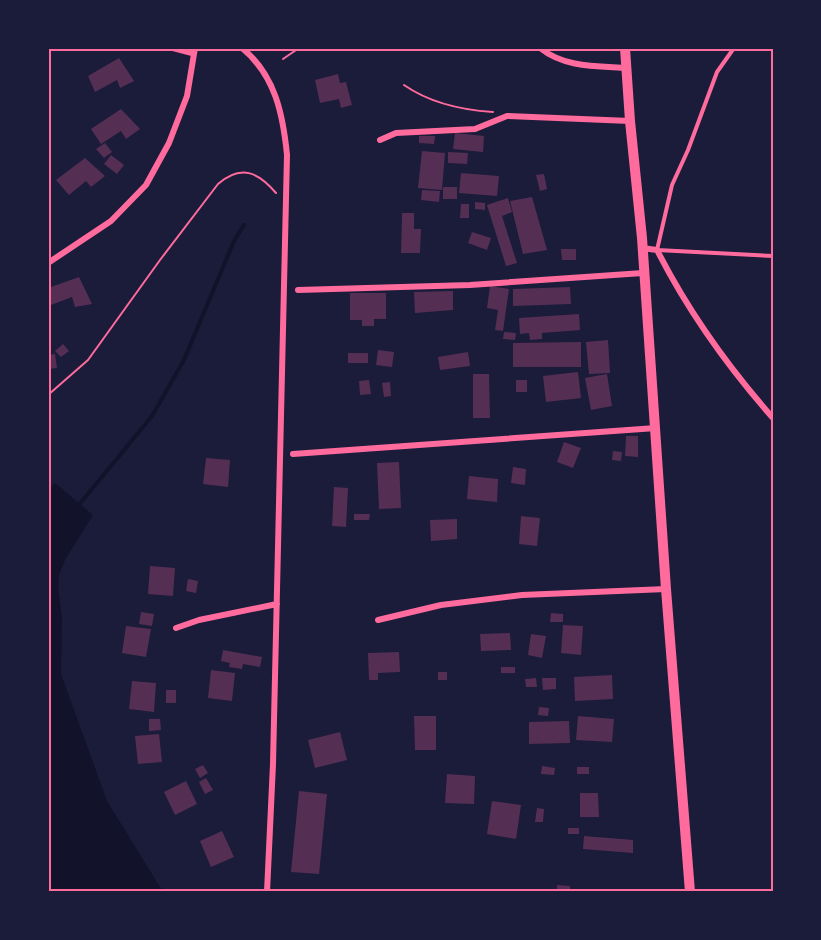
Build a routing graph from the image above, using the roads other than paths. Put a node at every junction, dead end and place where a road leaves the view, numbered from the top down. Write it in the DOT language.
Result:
graph roads {
  1 [pos="172,48"];
  2 [pos="242,48"];
  3 [pos="540,48"];
  4 [pos="626,48"];
  5 [pos="734,48"];
  6 [pos="193,51"];
  7 [pos="627,68"];
  8 [pos="630,121"];
  9 [pos="380,140"];
  10 [pos="642,248"];
  11 [pos="657,250"];
  12 [pos="773,256"];
  13 [pos="48,263"];
  14 [pos="644,273"];
  15 [pos="298,290"];
  16 [pos="773,418"];
  17 [pos="656,428"];
  18 [pos="293,454"];
  19 [pos="666,589"];
  20 [pos="276,604"];
  21 [pos="378,620"];
  22 [pos="176,628"];
  23 [pos="267,892"];
  24 [pos="690,892"];
  1 -- 6 [label="street"];
  2 -- 20 [label="street"];
  3 -- 7 [label="street"];
  4 -- 7 [label="main road"];
  5 -- 11 [label="lane"];
  6 -- 13 [label="street"];
  7 -- 8 [label="main road"];
  8 -- 9 [label="street"];
  8 -- 10 [label="main road"];
  10 -- 11 [label="street"];
  10 -- 14 [label="main road"];
  11 -- 12 [label="lane"];
  11 -- 16 [label="street"];
  14 -- 15 [label="street"];
  14 -- 17 [label="main road"];
  17 -- 18 [label="street"];
  17 -- 19 [label="main road"];
  19 -- 21 [label="street"];
  19 -- 24 [label="main road"];
  20 -- 22 [label="street"];
  20 -- 23 [label="street"];
}
